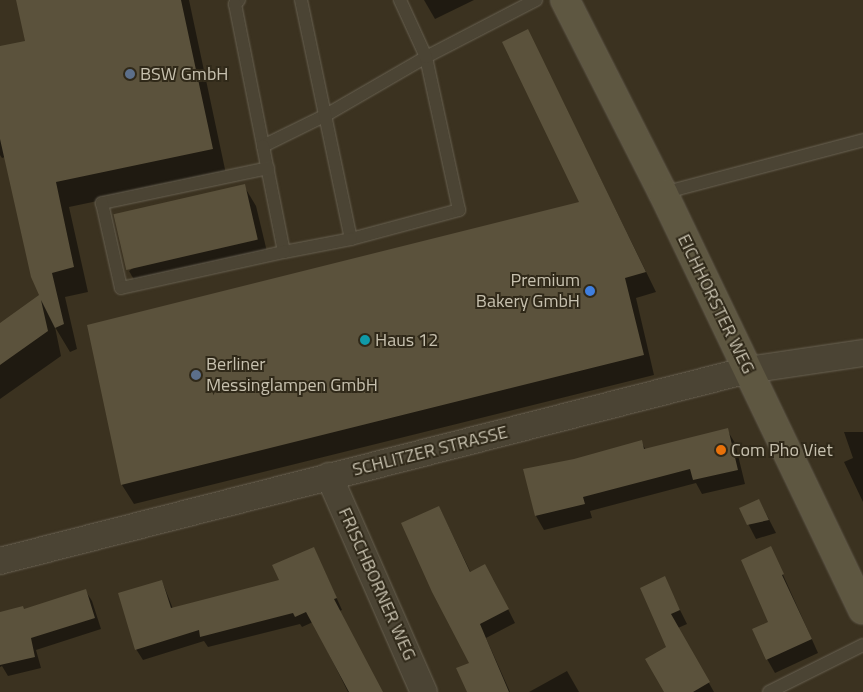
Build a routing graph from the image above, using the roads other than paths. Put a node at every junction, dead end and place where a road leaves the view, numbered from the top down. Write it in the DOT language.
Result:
graph roads {
  1 [pos="239,0"];
  2 [pos="301,0"];
  3 [pos="400,0"];
  4 [pos="536,0"];
  5 [pos="565,0"];
  6 [pos="426,57"];
  7 [pos="326,115"];
  8 [pos="863,140"];
  9 [pos="263,146"];
  10 [pos="268,168"];
  11 [pos="663,193"];
  12 [pos="351,239"];
  13 [pos="284,252"];
  14 [pos="863,352"];
  15 [pos="748,370"];
  16 [pos="329,476"];
  17 [pos="0,561"];
  18 [pos="863,610"];
  19 [pos="863,645"];
  20 [pos="424,692"];
  21 [pos="769,692"];
  1 -- 9 [label="lane"];
  2 -- 7 [label="lane"];
  3 -- 6 [label="lane"];
  4 -- 6 [label="lane"];
  5 -- 11 [label="main road, EICHHORSTER WEG"];
  6 -- 7 [label="lane"];
  6 -- 12 [label="lane"];
  7 -- 9 [label="lane"];
  7 -- 12 [label="lane"];
  8 -- 11 [label="lane"];
  9 -- 10 [label="lane"];
  10 -- 13 [label="lane"];
  10 -- 13 [label="lane"];
  11 -- 15 [label="main road, EICHHORSTER WEG"];
  12 -- 13 [label="lane"];
  14 -- 15 [label="street, SCHLITZER STRASSE"];
  15 -- 16 [label="street, SCHLITZER STRASSE"];
  15 -- 18 [label="main road, EICHHORSTER WEG"];
  16 -- 17 [label="street, SCHLITZER STRASSE"];
  16 -- 20 [label="street, FRISCHBORNER WEG"];
  19 -- 21 [label="lane"];
}
